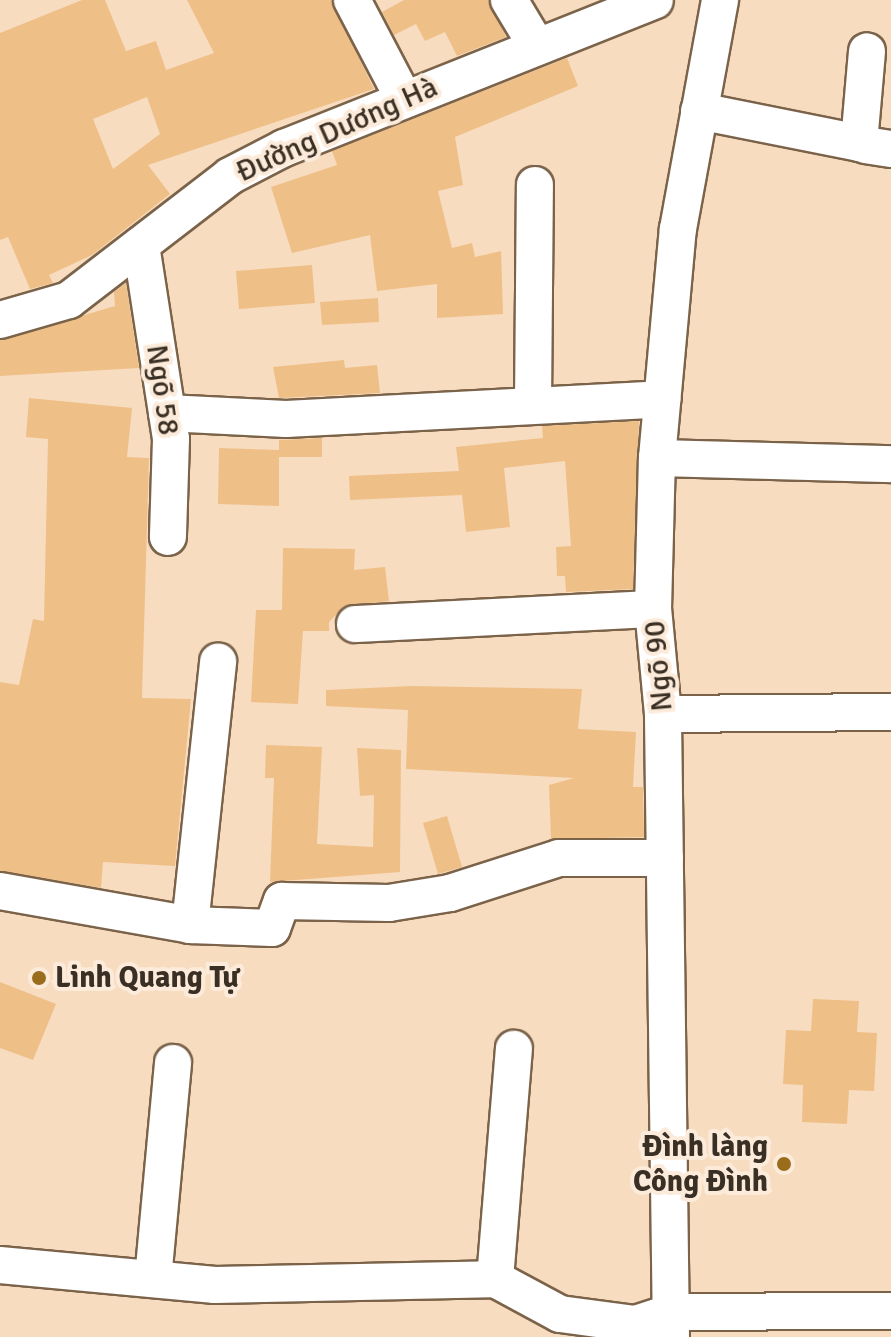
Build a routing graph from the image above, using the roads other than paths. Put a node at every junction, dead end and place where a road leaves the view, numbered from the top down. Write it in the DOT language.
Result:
graph roads {
  1 [pos="352,0"];
  2 [pos="509,0"];
  3 [pos="655,0"];
  4 [pos="720,0"];
  5 [pos="536,45"];
  6 [pos="867,51"];
  7 [pos="404,99"];
  8 [pos="699,111"];
  9 [pos="535,185"];
  10 [pos="141,245"];
  11 [pos="0,320"];
  12 [pos="662,399"];
  13 [pos="533,404"];
  14 [pos="167,413"];
  15 [pos="657,458"];
  16 [pos="891,464"];
  17 [pos="168,537"];
  18 [pos="653,609"];
  19 [pos="355,624"];
  20 [pos="218,661"];
  21 [pos="891,712"];
  22 [pos="663,714"];
  23 [pos="665,858"];
  24 [pos="0,891"];
  25 [pos="190,925"];
  26 [pos="514,1049"];
  27 [pos="173,1063"];
  28 [pos="0,1265"];
  29 [pos="153,1279"];
  30 [pos="495,1279"];
  31 [pos="891,1311"];
  32 [pos="671,1324"];
  1 -- 7 [label="street"];
  2 -- 5 [label="street"];
  3 -- 5 [label="street, Đường Dương Hà"];
  4 -- 8 [label="street, Ngõ 90"];
  5 -- 7 [label="street, Đường Dương Hà"];
  6 -- 8 [label="street"];
  7 -- 10 [label="street, Đường Dương Hà"];
  8 -- 12 [label="street, Ngõ 90"];
  9 -- 13 [label="street"];
  10 -- 11 [label="street, Đường Dương Hà"];
  10 -- 14 [label="street, Ngõ 58"];
  12 -- 13 [label="street"];
  12 -- 15 [label="street, Ngõ 90"];
  13 -- 14 [label="street"];
  14 -- 17 [label="street, Ngõ 58"];
  15 -- 16 [label="street"];
  15 -- 18 [label="street, Ngõ 90"];
  18 -- 19 [label="street"];
  18 -- 22 [label="street, Ngõ 90"];
  20 -- 25 [label="street"];
  21 -- 22 [label="street"];
  22 -- 23 [label="street, Ngõ 90"];
  23 -- 25 [label="street"];
  23 -- 32 [label="street, Ngõ 90"];
  24 -- 25 [label="street"];
  26 -- 30 [label="street"];
  27 -- 29 [label="street"];
  28 -- 29 [label="street"];
  29 -- 30 [label="street"];
  30 -- 32 [label="street"];
  31 -- 32 [label="street"];
}
